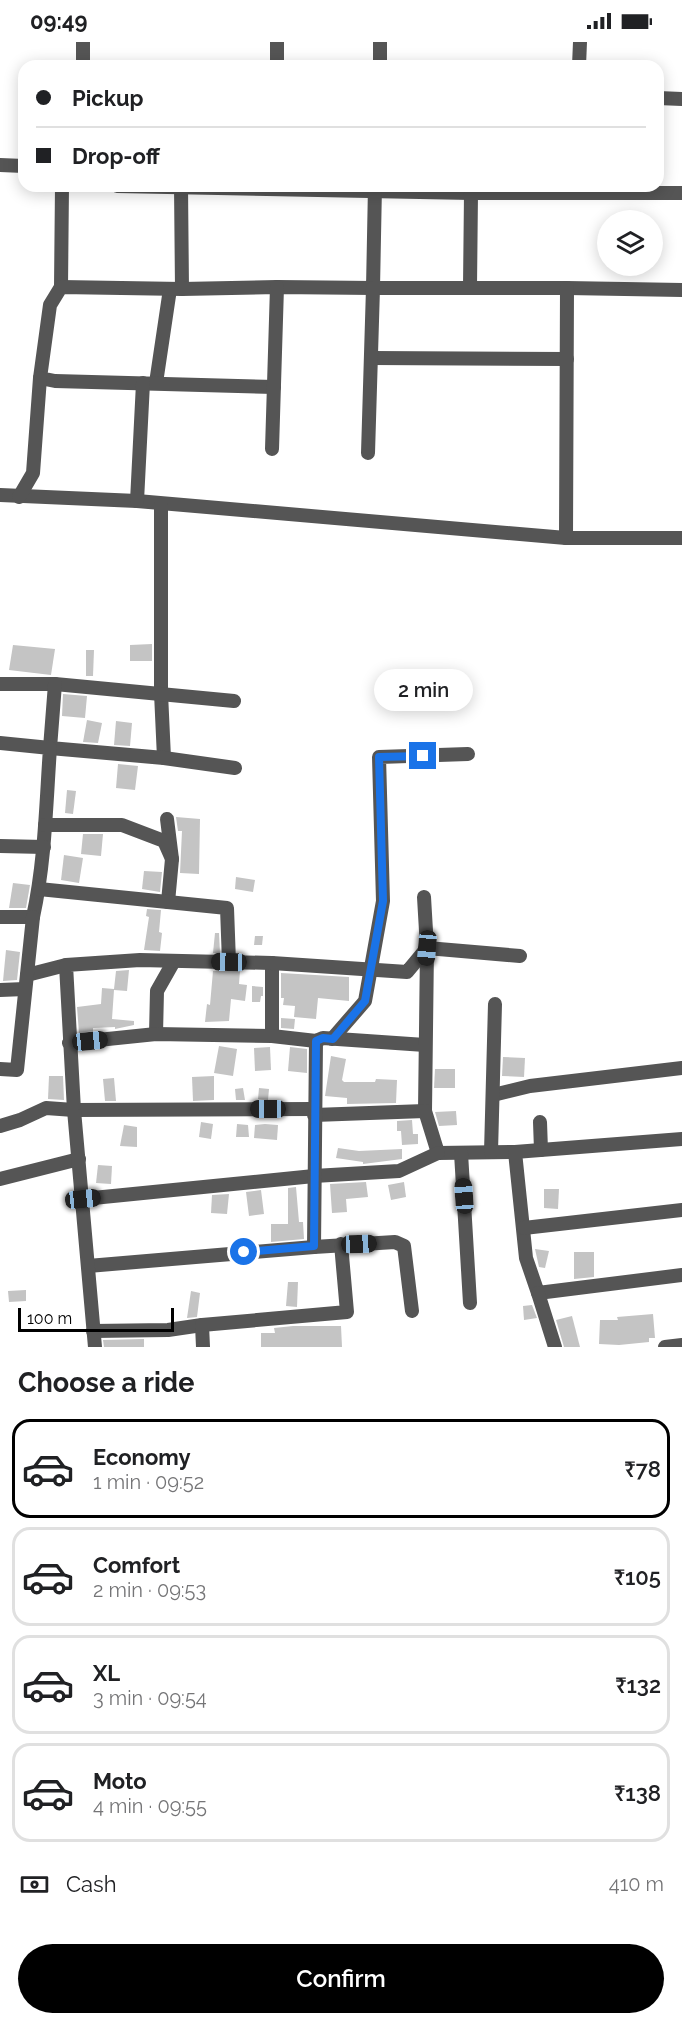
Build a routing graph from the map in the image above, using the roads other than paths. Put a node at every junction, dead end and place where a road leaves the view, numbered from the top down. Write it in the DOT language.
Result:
graph roads {
  1 [pos="83,42"];
  2 [pos="277,42"];
  3 [pos="380,42"];
  4 [pos="580,42"];
  5 [pos="83,60"];
  6 [pos="277,60"];
  7 [pos="380,60"];
  8 [pos="579,60"];
  9 [pos="664,99"];
  10 [pos="682,99"];
  11 [pos="0,165"];
  12 [pos="18,166"];
  13 [pos="62,192"];
  14 [pos="181,192"];
  15 [pos="375,192"];
  16 [pos="472,192"];
  17 [pos="612,192"];
  18 [pos="682,193"];
  19 [pos="277,286"];
  20 [pos="61,287"];
  21 [pos="470,287"];
  22 [pos="373,288"];
  23 [pos="567,288"];
  24 [pos="176,289"];
  25 [pos="682,290"];
  26 [pos="372,358"];
  27 [pos="567,360"];
  28 [pos="40,378"];
  29 [pos="150,383"];
  30 [pos="274,387"];
  31 [pos="272,449"];
  32 [pos="368,453"];
  33 [pos="0,495"];
  34 [pos="20,497"];
  35 [pos="137,501"];
  36 [pos="161,504"];
  37 [pos="566,538"];
  38 [pos="682,538"];
  39 [pos="0,684"];
  40 [pos="56,684"];
  41 [pos="161,693"];
  42 [pos="234,701"];
  43 [pos="0,743"];
  44 [pos="50,748"];
  45 [pos="468,754"];
  46 [pos="164,758"];
  47 [pos="235,768"];
  48 [pos="167,819"];
  49 [pos="45,825"];
  50 [pos="0,846"];
  51 [pos="44,847"];
  52 [pos="172,859"];
  53 [pos="39,889"];
  54 [pos="424,897"];
  55 [pos="168,902"];
  56 [pos="33,917"];
  57 [pos="0,918"];
  58 [pos="427,948"];
  59 [pos="520,956"];
  60 [pos="174,961"];
  61 [pos="229,962"];
  62 [pos="272,963"];
  63 [pos="66,965"];
  64 [pos="370,970"];
  65 [pos="27,975"];
  66 [pos="25,989"];
  67 [pos="0,990"];
  68 [pos="495,1004"];
  69 [pos="156,1034"];
  70 [pos="272,1036"];
  71 [pos="333,1039"];
  72 [pos="316,1041"];
  73 [pos="69,1043"];
  74 [pos="425,1045"];
  75 [pos="682,1068"];
  76 [pos="0,1069"];
  77 [pos="493,1095"];
  78 [pos="74,1110"];
  79 [pos="314,1112"];
  80 [pos="425,1112"];
  81 [pos="540,1122"];
  82 [pos="0,1126"];
  83 [pos="682,1139"];
  84 [pos="541,1150"];
  85 [pos="491,1152"];
  86 [pos="515,1152"];
  87 [pos="438,1153"];
  88 [pos="461,1153"];
  89 [pos="79,1159"];
  90 [pos="314,1176"];
  91 [pos="0,1179"];
  92 [pos="83,1199"];
  93 [pos="682,1210"];
  94 [pos="524,1228"];
  95 [pos="341,1244"];
  96 [pos="314,1246"];
  97 [pos="88,1266"];
  98 [pos="682,1275"];
  99 [pos="538,1293"];
  100 [pos="470,1303"];
  101 [pos="412,1311"];
  102 [pos="202,1325"];
  103 [pos="93,1331"];
  104 [pos="682,1345"];
  105 [pos="94,1347"];
  106 [pos="203,1347"];
  107 [pos="555,1347"];
  108 [pos="665,1347"];
  1 -- 5 [label="street"];
  2 -- 6 [label="street"];
  3 -- 7 [label="street"];
  4 -- 8 [label="street"];
  9 -- 10 [label="street"];
  11 -- 12 [label="street"];
  13 -- 20 [label="street"];
  14 -- 24 [label="street"];
  15 -- 22 [label="street"];
  16 -- 21 [label="street"];
  17 -- 18 [label="street"];
  19 -- 22 [label="street"];
  19 -- 24 [label="street"];
  19 -- 30 [label="street"];
  20 -- 24 [label="street"];
  20 -- 28 [label="street"];
  21 -- 22 [label="street"];
  21 -- 23 [label="street"];
  22 -- 26 [label="street"];
  23 -- 25 [label="street"];
  23 -- 27 [label="street"];
  24 -- 29 [label="street"];
  26 -- 27 [label="street"];
  26 -- 32 [label="street"];
  27 -- 37 [label="street"];
  28 -- 29 [label="street"];
  28 -- 34 [label="street"];
  29 -- 30 [label="street"];
  29 -- 35 [label="street"];
  30 -- 31 [label="street"];
  33 -- 34 [label="street"];
  34 -- 35 [label="street"];
  35 -- 36 [label="street"];
  36 -- 37 [label="street"];
  36 -- 41 [label="street"];
  37 -- 38 [label="street"];
  39 -- 40 [label="street"];
  40 -- 41 [label="street"];
  40 -- 44 [label="street"];
  41 -- 42 [label="street"];
  41 -- 46 [label="street"];
  43 -- 44 [label="street"];
  44 -- 46 [label="street"];
  44 -- 49 [label="street"];
  45 -- 64 [label="street"];
  46 -- 47 [label="street"];
  48 -- 52 [label="street"];
  49 -- 51 [label="street"];
  49 -- 52 [label="street"];
  50 -- 51 [label="street"];
  51 -- 53 [label="street"];
  52 -- 55 [label="street"];
  53 -- 55 [label="street"];
  53 -- 56 [label="street"];
  54 -- 58 [label="street"];
  55 -- 61 [label="street"];
  56 -- 57 [label="street"];
  56 -- 65 [label="street"];
  58 -- 59 [label="street"];
  58 -- 64 [label="street"];
  58 -- 74 [label="street"];
  60 -- 61 [label="street"];
  60 -- 63 [label="street"];
  60 -- 69 [label="street"];
  61 -- 62 [label="street"];
  62 -- 64 [label="street"];
  62 -- 70 [label="street"];
  63 -- 65 [label="street"];
  63 -- 73 [label="street"];
  64 -- 71 [label="street"];
  65 -- 66 [label="street"];
  66 -- 67 [label="street"];
  66 -- 76 [label="street"];
  68 -- 77 [label="street"];
  69 -- 70 [label="street"];
  69 -- 73 [label="street"];
  70 -- 72 [label="street"];
  71 -- 72 [label="street"];
  71 -- 74 [label="street"];
  72 -- 79 [label="street"];
  73 -- 78 [label="street"];
  74 -- 80 [label="street"];
  75 -- 77 [label="street"];
  77 -- 85 [label="street"];
  78 -- 79 [label="street"];
  78 -- 82 [label="street"];
  78 -- 89 [label="street"];
  79 -- 80 [label="street"];
  79 -- 90 [label="street"];
  80 -- 87 [label="street"];
  81 -- 84 [label="street"];
  83 -- 84 [label="street"];
  84 -- 86 [label="street"];
  85 -- 86 [label="street"];
  85 -- 88 [label="street"];
  86 -- 94 [label="street"];
  87 -- 88 [label="street"];
  87 -- 90 [label="street"];
  88 -- 100 [label="street"];
  89 -- 91 [label="street"];
  89 -- 92 [label="street"];
  90 -- 92 [label="street"];
  90 -- 96 [label="street"];
  92 -- 97 [label="street"];
  93 -- 94 [label="street"];
  94 -- 99 [label="street"];
  95 -- 96 [label="street"];
  95 -- 101 [label="street"];
  95 -- 102 [label="street"];
  96 -- 97 [label="street"];
  97 -- 103 [label="street"];
  98 -- 99 [label="street"];
  99 -- 107 [label="street"];
  102 -- 103 [label="street"];
  102 -- 106 [label="street"];
  103 -- 105 [label="street"];
  104 -- 108 [label="street"];
}
